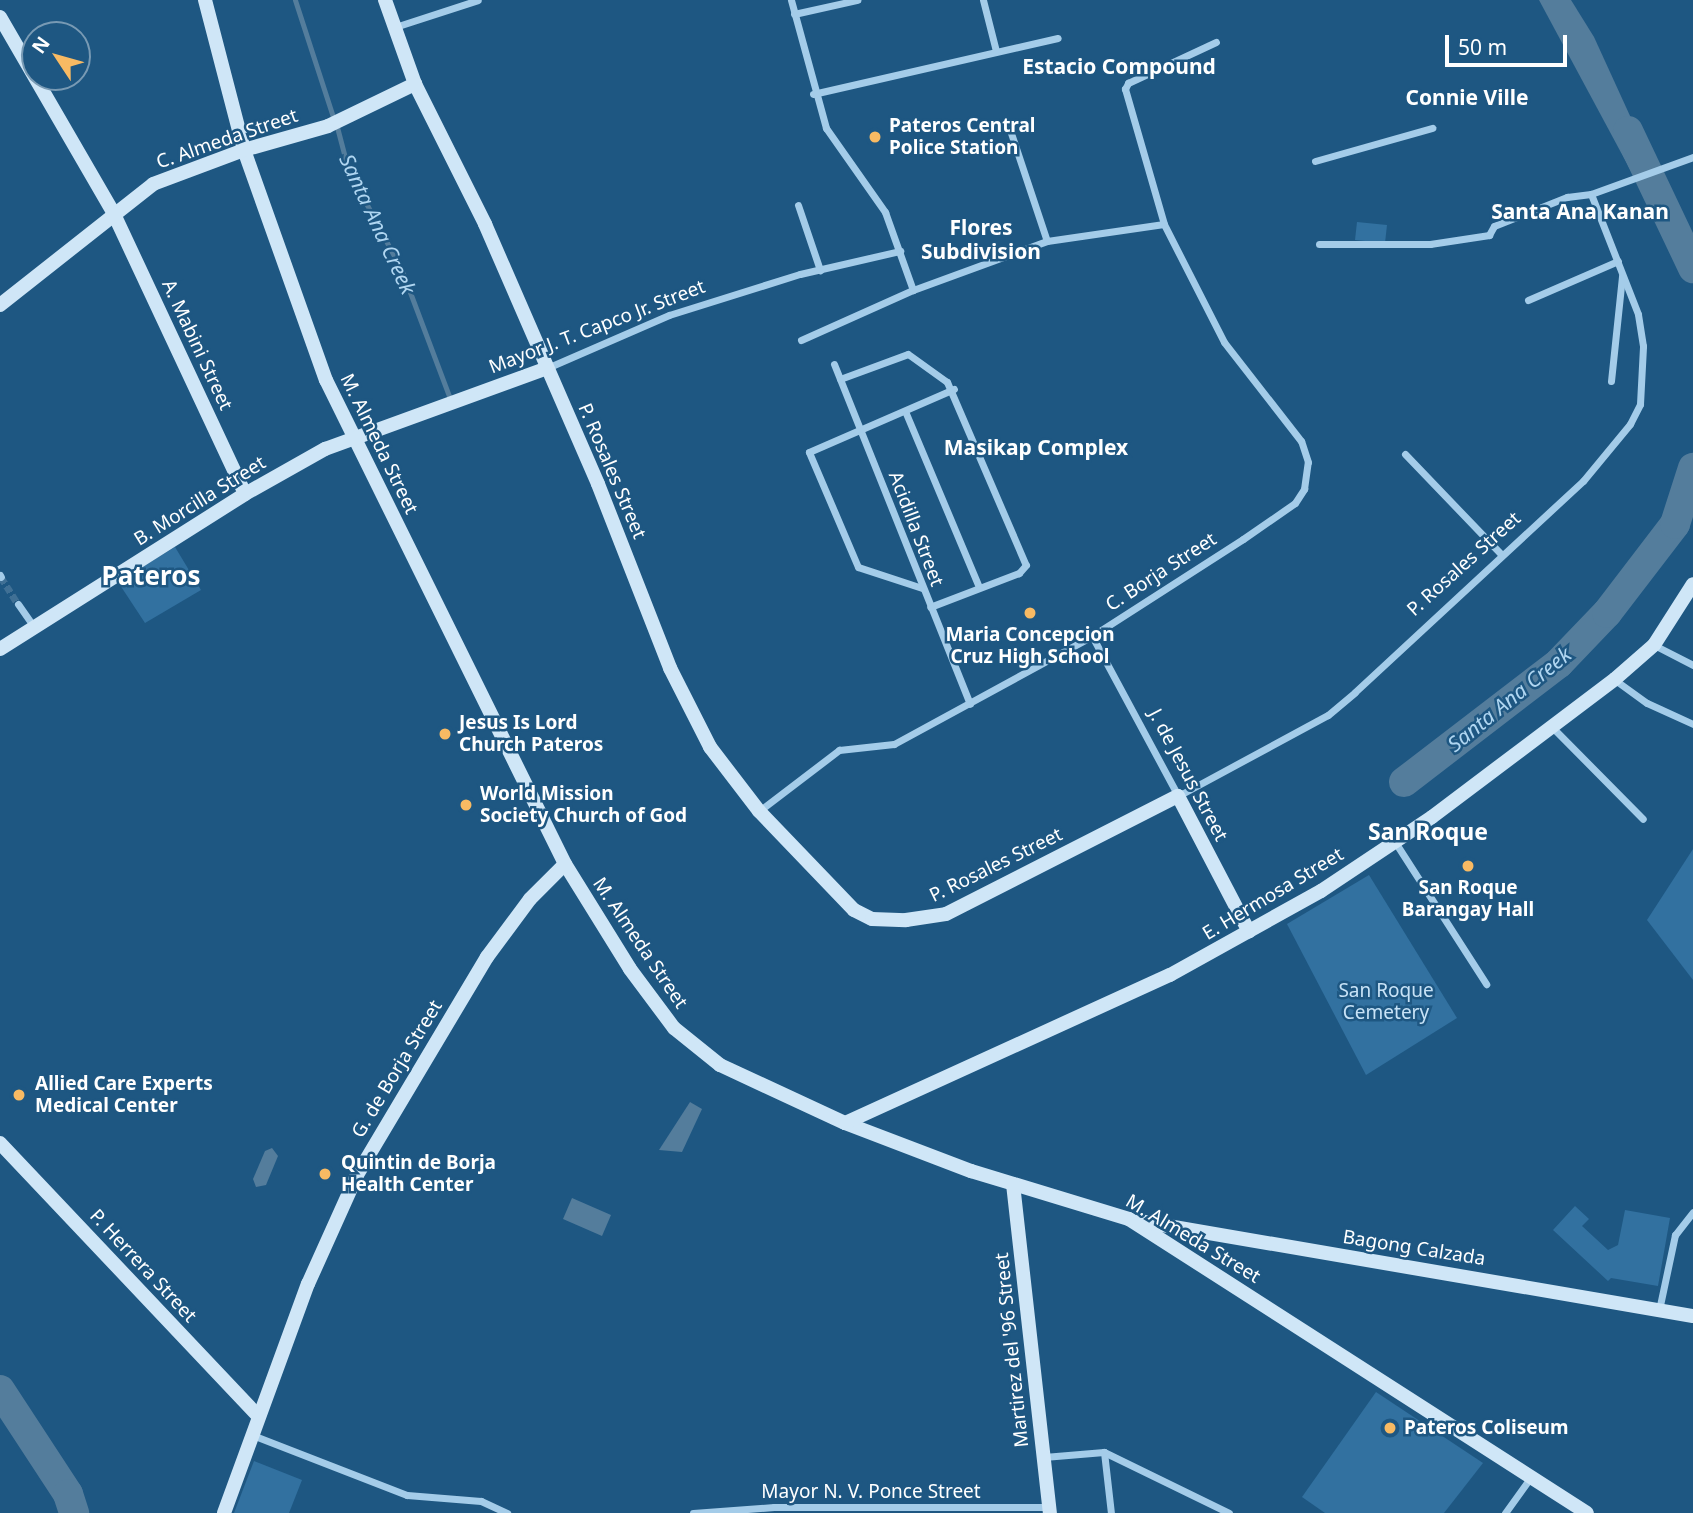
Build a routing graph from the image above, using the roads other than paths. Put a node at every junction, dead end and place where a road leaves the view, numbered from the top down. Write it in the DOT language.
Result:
graph roads {
  1 [pos="205,0"];
  2 [pos="385,0"];
  3 [pos="478,0"];
  4 [pos="791,0"];
  5 [pos="857,0"];
  6 [pos="983,0"];
  7 [pos="794,14"];
  8 [pos="0,17"];
  9 [pos="395,27"];
  10 [pos="1058,38"];
  11 [pos="1216,42"];
  12 [pos="996,51"];
  13 [pos="415,84"];
  14 [pos="813,94"];
  15 [pos="1009,127"];
  16 [pos="1432,128"];
  17 [pos="244,150"];
  18 [pos="1693,157"];
  19 [pos="1315,161"];
  20 [pos="1591,194"];
  21 [pos="798,205"];
  22 [pos="113,212"];
  23 [pos="1164,224"];
  24 [pos="1047,241"];
  25 [pos="1319,244"];
  26 [pos="900,251"];
  27 [pos="1618,261"];
  28 [pos="820,270"];
  29 [pos="1623,272"];
  30 [pos="913,290"];
  31 [pos="1528,300"];
  32 [pos="0,305"];
  33 [pos="801,340"];
  34 [pos="834,364"];
  35 [pos="547,368"];
  36 [pos="840,379"];
  37 [pos="1611,381"];
  38 [pos="954,389"];
  39 [pos="905,411"];
  40 [pos="860,430"];
  41 [pos="352,437"];
  42 [pos="1405,454"];
  43 [pos="245,494"];
  44 [pos="1502,555"];
  45 [pos="1693,584"];
  46 [pos="979,587"];
  47 [pos="922,589"];
  48 [pos="18,604"];
  49 [pos="930,607"];
  50 [pos="34,627"];
  51 [pos="1092,636"];
  52 [pos="1654,645"];
  53 [pos="0,649"];
  54 [pos="1693,664"];
  55 [pos="1615,679"];
  56 [pos="970,704"];
  57 [pos="1693,724"];
  58 [pos="1552,726"];
  59 [pos="1178,796"];
  60 [pos="759,811"];
  61 [pos="1643,819"];
  62 [pos="1395,842"];
  63 [pos="565,864"];
  64 [pos="1249,932"];
  65 [pos="1486,985"];
  66 [pos="845,1123"];
  67 [pos="0,1143"];
  68 [pos="1013,1184"];
  69 [pos="1693,1212"];
  70 [pos="1129,1219"];
  71 [pos="1659,1310"];
  72 [pos="1693,1316"];
  73 [pos="258,1416"];
  74 [pos="251,1434"];
  75 [pos="1104,1452"];
  76 [pos="1043,1457"];
  77 [pos="1531,1477"];
  78 [pos="1049,1510"];
  79 [pos="224,1513"];
  80 [pos="507,1513"];
  81 [pos="693,1513"];
  82 [pos="1111,1513"];
  83 [pos="1229,1513"];
  84 [pos="1505,1513"];
  85 [pos="1587,1513"];
  1 -- 17 [label="street, M. Almeda Street"];
  2 -- 9 [label="street, P. Rosales Street"];
  3 -- 9 [label="street"];
  4 -- 7 [label="street"];
  5 -- 7 [label="street"];
  6 -- 12 [label="street"];
  7 -- 14 [label="street"];
  8 -- 22 [label="street, A. Mabini Street"];
  9 -- 13 [label="street, P. Rosales Street"];
  10 -- 12 [label="street"];
  11 -- 23 [label="street, C. Borja Street"];
  12 -- 14 [label="street"];
  13 -- 17 [label="street, C. Almeda Street"];
  13 -- 35 [label="street, P. Rosales Street"];
  14 -- 26 [label="street"];
  15 -- 24 [label="street"];
  16 -- 19 [label="street"];
  17 -- 22 [label="street, C. Almeda Street"];
  17 -- 41 [label="street, M. Almeda Street"];
  18 -- 20 [label="street"];
  20 -- 25 [label="street"];
  20 -- 27 [label="street, P. Rosales Street"];
  21 -- 28 [label="street"];
  22 -- 32 [label="street, C. Almeda Street"];
  22 -- 43 [label="street, A. Mabini Street"];
  23 -- 24 [label="street"];
  23 -- 51 [label="street, C. Borja Street"];
  24 -- 30 [label="street"];
  26 -- 28 [label="street, Mayor J. T. Capco Jr. Street"];
  26 -- 30 [label="street"];
  27 -- 29 [label="street, P. Rosales Street"];
  27 -- 31 [label="street"];
  28 -- 35 [label="street, Mayor J. T. Capco Jr. Street"];
  29 -- 37 [label="street"];
  29 -- 44 [label="street, P. Rosales Street"];
  30 -- 33 [label="street"];
  34 -- 36 [label="street, Acidilla Street"];
  35 -- 41 [label="street, Mayor J. T. Capco Jr. Street"];
  35 -- 60 [label="street, P. Rosales Street"];
  36 -- 38 [label="street"];
  36 -- 40 [label="street, Acidilla Street"];
  38 -- 39 [label="street"];
  38 -- 46 [label="street"];
  39 -- 40 [label="street"];
  39 -- 46 [label="street"];
  40 -- 47 [label="street, Acidilla Street"];
  40 -- 47 [label="street"];
  41 -- 43 [label="street, B. Morcilla Street"];
  41 -- 63 [label="street, M. Almeda Street"];
  42 -- 44 [label="street"];
  43 -- 50 [label="street, B. Morcilla Street"];
  44 -- 59 [label="street, P. Rosales Street"];
  45 -- 52 [label="street, E. Hermosa Street"];
  46 -- 49 [label="street"];
  47 -- 49 [label="street, Acidilla Street"];
  48 -- 50 [label="street"];
  49 -- 56 [label="street, Acidilla Street"];
  50 -- 53 [label="street, B. Morcilla Street"];
  51 -- 56 [label="street, C. Borja Street"];
  51 -- 59 [label="street, J. de Jesus Street"];
  52 -- 54 [label="street"];
  52 -- 55 [label="street, E. Hermosa Street"];
  55 -- 57 [label="street"];
  55 -- 58 [label="street, E. Hermosa Street"];
  56 -- 60 [label="street, C. Borja Street"];
  58 -- 61 [label="street"];
  58 -- 62 [label="street, E. Hermosa Street"];
  59 -- 60 [label="street, P. Rosales Street"];
  59 -- 64 [label="street, J. de Jesus Street"];
  62 -- 64 [label="street, E. Hermosa Street"];
  62 -- 65 [label="street"];
  63 -- 66 [label="street, M. Almeda Street"];
  63 -- 73 [label="street, G. de Borja Street"];
  64 -- 66 [label="street, E. Hermosa Street"];
  66 -- 68 [label="street, M. Almeda Street"];
  67 -- 73 [label="street, P. Herrera Street"];
  68 -- 70 [label="street, M. Almeda Street"];
  68 -- 76 [label="street, Martirez del '96 Street"];
  69 -- 71 [label="street"];
  70 -- 71 [label="street, Bagong Calzada"];
  70 -- 77 [label="street, M. Almeda Street"];
  71 -- 72 [label="street, Bagong Calzada"];
  73 -- 74 [label="street, G. de Borja Street"];
  74 -- 79 [label="street, G. de Borja Street"];
  74 -- 80 [label="street"];
  75 -- 76 [label="street"];
  75 -- 82 [label="street"];
  75 -- 83 [label="street"];
  76 -- 78 [label="street, Martirez del '96 Street"];
  77 -- 84 [label="street"];
  77 -- 85 [label="street, M. Almeda Street"];
  78 -- 81 [label="street, Mayor N. V. Ponce Street"];
}
